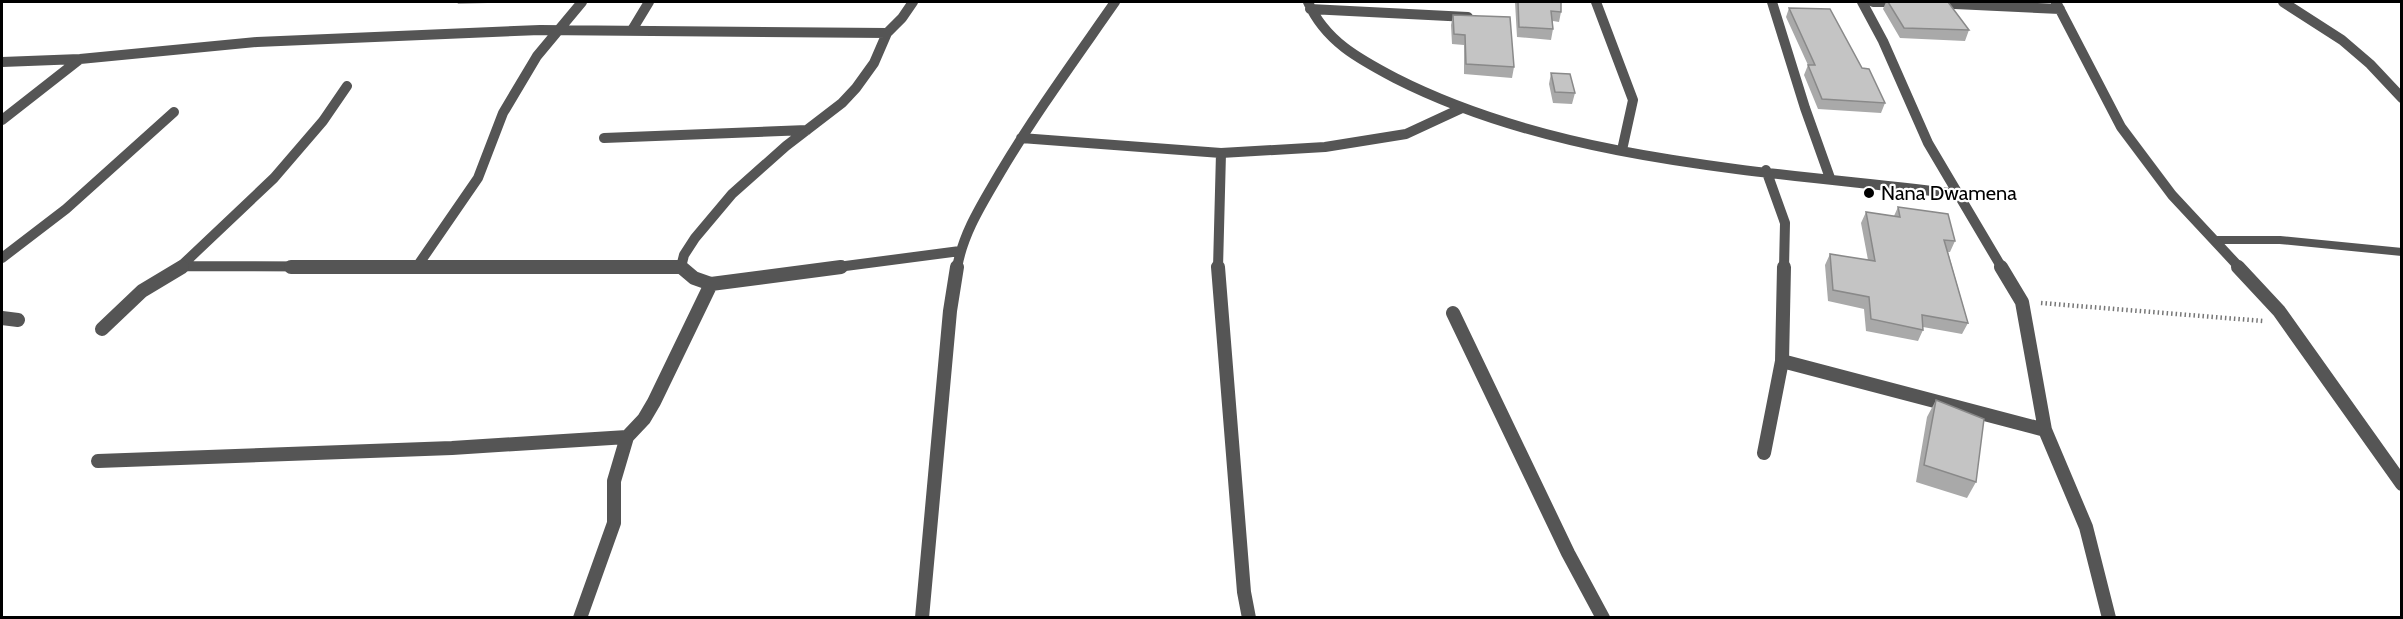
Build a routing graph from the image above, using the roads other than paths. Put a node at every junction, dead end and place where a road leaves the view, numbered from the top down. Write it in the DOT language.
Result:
graph roads {
  1 [pos="582,2"];
  2 [pos="649,2"];
  3 [pos="913,2"];
  4 [pos="1114,2"];
  5 [pos="1596,2"];
  6 [pos="1772,2"];
  7 [pos="1862,2"];
  8 [pos="1873,2"];
  9 [pos="2283,2"];
  10 [pos="1920,3"];
  11 [pos="1309,5"];
  12 [pos="2057,5"];
  13 [pos="1483,18"];
  14 [pos="560,29"];
  15 [pos="632,30"];
  16 [pos="887,33"];
  17 [pos="80,58"];
  18 [pos="2,62"];
  19 [pos="347,86"];
  20 [pos="2401,98"];
  21 [pos="1460,109"];
  22 [pos="174,112"];
  23 [pos="2,120"];
  24 [pos="807,130"];
  25 [pos="604,138"];
  26 [pos="1021,138"];
  27 [pos="1622,150"];
  28 [pos="1221,153"];
  29 [pos="1766,170"];
  30 [pos="1830,178"];
  31 [pos="1958,194"];
  32 [pos="2214,240"];
  33 [pos="960,252"];
  34 [pos="2402,252"];
  35 [pos="2,258"];
  36 [pos="183,266"];
  37 [pos="681,267"];
  38 [pos="416,268"];
  39 [pos="711,284"];
  40 [pos="1453,313"];
  41 [pos="2,318"];
  42 [pos="18,320"];
  43 [pos="102,329"];
  44 [pos="1782,361"];
  45 [pos="2045,429"];
  46 [pos="627,437"];
  47 [pos="1764,453"];
  48 [pos="98,461"];
  49 [pos="2402,484"];
  50 [pos="580,618"];
  51 [pos="922,618"];
  52 [pos="1249,618"];
  53 [pos="1603,618"];
  54 [pos="2109,618"];
  1 -- 14 [label="street"];
  2 -- 15 [label="street"];
  3 -- 16 [label="street"];
  4 -- 26 [label="street"];
  5 -- 27 [label="street"];
  6 -- 30 [label="street"];
  7 -- 31 [label="street"];
  8 -- 10 [label="street"];
  9 -- 20 [label="street"];
  10 -- 12 [label="street"];
  11 -- 13 [label="street"];
  11 -- 21 [label="street"];
  12 -- 32 [label="street"];
  14 -- 15 [label="street"];
  14 -- 17 [label="street"];
  14 -- 38 [label="street"];
  15 -- 16 [label="street"];
  16 -- 24 [label="street"];
  17 -- 18 [label="street"];
  17 -- 23 [label="street"];
  19 -- 36 [label="street"];
  21 -- 27 [label="street"];
  21 -- 28 [label="street"];
  22 -- 35 [label="street"];
  24 -- 25 [label="street"];
  24 -- 37 [label="street"];
  26 -- 28 [label="street"];
  26 -- 33 [label="street"];
  27 -- 29 [label="street"];
  28 -- 52 [label="street"];
  29 -- 30 [label="street"];
  29 -- 44 [label="street"];
  30 -- 31 [label="street"];
  31 -- 45 [label="street"];
  32 -- 34 [label="lane"];
  32 -- 49 [label="street"];
  33 -- 39 [label="street"];
  33 -- 51 [label="street"];
  36 -- 38 [label="street"];
  36 -- 43 [label="street"];
  37 -- 38 [label="street"];
  37 -- 39 [label="street"];
  39 -- 46 [label="street"];
  40 -- 53 [label="street"];
  41 -- 42 [label="street"];
  44 -- 45 [label="street"];
  44 -- 47 [label="street"];
  45 -- 54 [label="street"];
  46 -- 48 [label="street"];
  46 -- 50 [label="street"];
}
